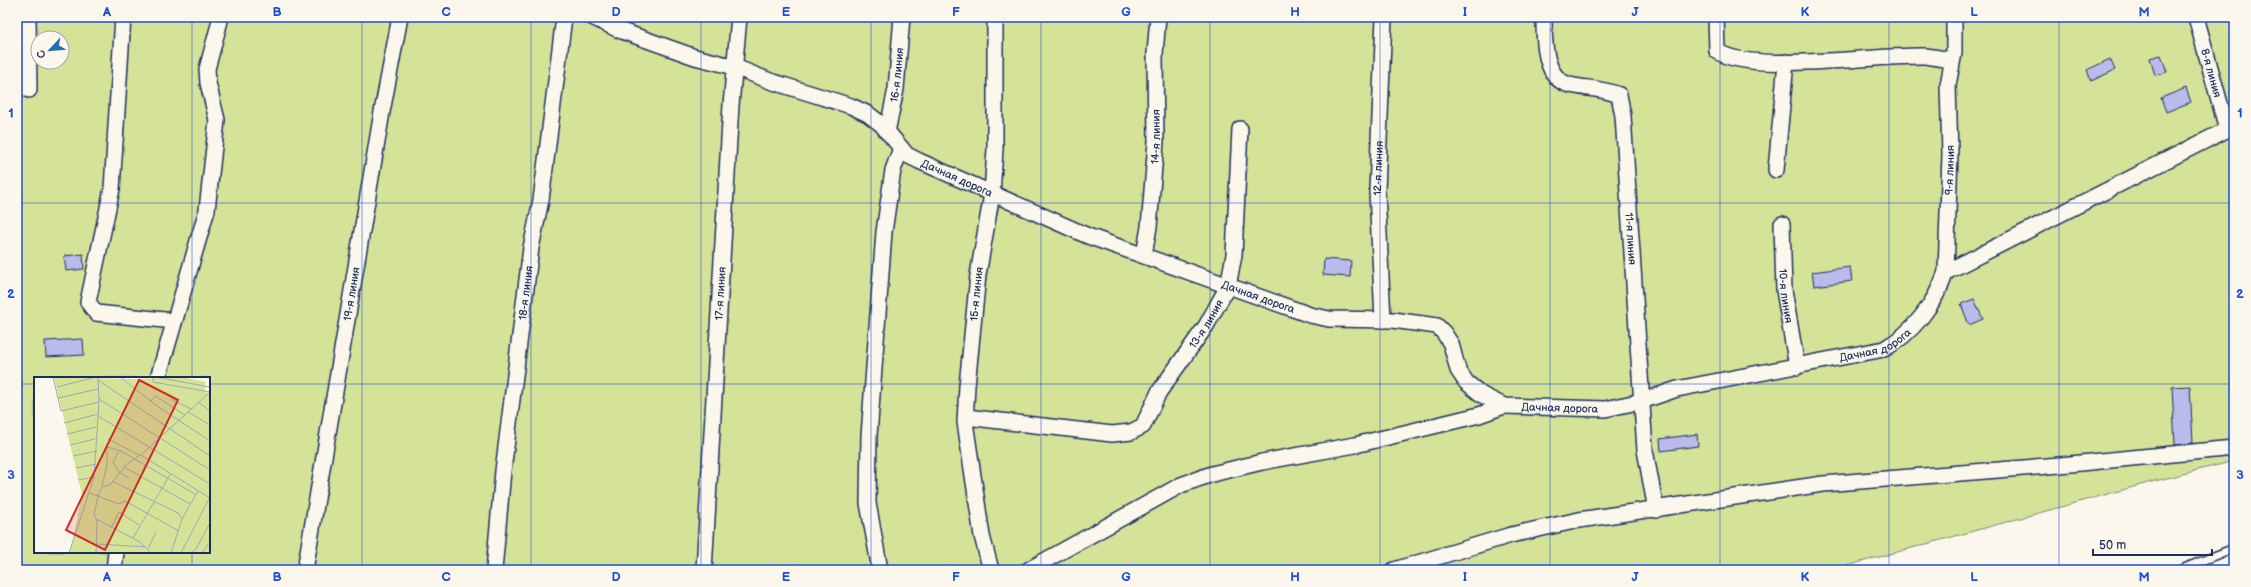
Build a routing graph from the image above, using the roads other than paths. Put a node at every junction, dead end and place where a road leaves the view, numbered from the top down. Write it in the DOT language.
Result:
graph roads {
  1 [pos="28,17"];
  2 [pos="123,17"];
  3 [pos="221,17"];
  4 [pos="400,17"];
  5 [pos="564,17"];
  6 [pos="592,17"];
  7 [pos="739,17"];
  8 [pos="902,17"];
  9 [pos="995,17"];
  10 [pos="1158,17"];
  11 [pos="1384,17"];
  12 [pos="1544,17"];
  13 [pos="1716,17"];
  14 [pos="1954,17"];
  15 [pos="2196,17"];
  16 [pos="1952,60"];
  17 [pos="1786,62"];
  18 [pos="735,67"];
  19 [pos="29,90"];
  20 [pos="2230,127"];
  21 [pos="1240,129"];
  22 [pos="887,132"];
  23 [pos="901,148"];
  24 [pos="1776,170"];
  25 [pos="992,194"];
  26 [pos="1782,224"];
  27 [pos="1144,256"];
  28 [pos="1946,272"];
  29 [pos="1228,286"];
  30 [pos="1922,317"];
  31 [pos="1383,320"];
  32 [pos="174,321"];
  33 [pos="1797,367"];
  34 [pos="158,377"];
  35 [pos="1642,401"];
  36 [pos="1504,406"];
  37 [pos="966,417"];
  38 [pos="2234,448"];
  39 [pos="1656,510"];
  40 [pos="2234,548"];
  41 [pos="116,553"];
  42 [pos="1438,563"];
  43 [pos="114,570"];
  44 [pos="305,570"];
  45 [pos="494,570"];
  46 [pos="704,570"];
  47 [pos="880,570"];
  48 [pos="991,570"];
  49 [pos="1028,570"];
  50 [pos="1394,570"];
  51 [pos="2179,570"];
  1 -- 19 [label="street"];
  2 -- 32 [label="street"];
  3 -- 32 [label="street"];
  4 -- 44 [label="street, 19-я линия"];
  5 -- 45 [label="street, 18-я линия"];
  6 -- 18 [label="street, Дачная дорога"];
  7 -- 18 [label="street, 17-я линия"];
  8 -- 22 [label="street, 16-я линия"];
  9 -- 25 [label="street, 15-я линия"];
  10 -- 27 [label="street, 14-я линия"];
  11 -- 31 [label="street, 12-я линия"];
  12 -- 35 [label="street, 11-я линия"];
  13 -- 17 [label="street"];
  14 -- 16 [label="street, 9-я линия"];
  15 -- 20 [label="street, 8-я линия"];
  16 -- 17 [label="street"];
  16 -- 28 [label="street, 9-я линия"];
  17 -- 24 [label="street"];
  18 -- 22 [label="street, Дачная дорога"];
  18 -- 46 [label="street, 17-я линия"];
  20 -- 28 [label="street"];
  21 -- 29 [label="street, 13-я линия"];
  22 -- 23 [label="street, Дачная дорога"];
  23 -- 25 [label="street, Дачная дорога"];
  23 -- 47 [label="street"];
  25 -- 27 [label="street, Дачная дорога"];
  25 -- 37 [label="street, 15-я линия"];
  26 -- 33 [label="street, 10-я линия"];
  27 -- 29 [label="street, Дачная дорога"];
  28 -- 30 [label="street, 9-я линия"];
  29 -- 31 [label="street, Дачная дорога"];
  29 -- 37 [label="street, 13-я линия"];
  30 -- 33 [label="street, Дачная дорога"];
  31 -- 36 [label="street, Дачная дорога"];
  32 -- 34 [label="street"];
  33 -- 35 [label="street, Дачная дорога"];
  35 -- 36 [label="street, Дачная дорога"];
  35 -- 39 [label="street, 11-я линия"];
  36 -- 49 [label="street"];
  37 -- 48 [label="street, 15-я линия"];
  38 -- 39 [label="street"];
  39 -- 42 [label="street"];
  40 -- 51 [label="lane"];
  41 -- 43 [label="street"];
  42 -- 50 [label="street"];
}
